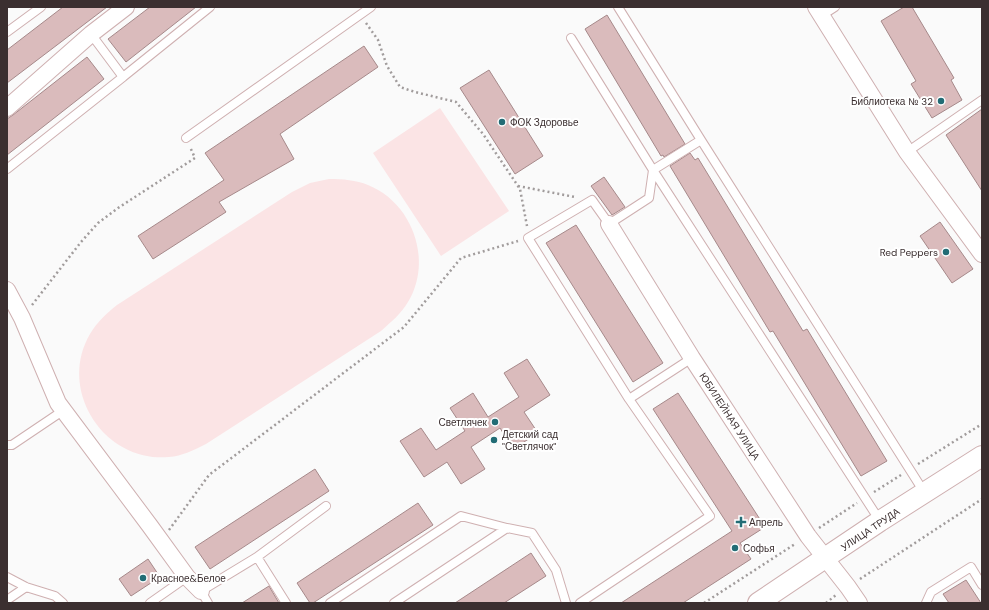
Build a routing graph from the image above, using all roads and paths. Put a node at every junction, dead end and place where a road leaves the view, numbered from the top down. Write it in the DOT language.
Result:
graph roads {
  1 [pos="41,7"];
  2 [pos="126,7"];
  3 [pos="210,7"];
  4 [pos="371,7"];
  5 [pos="618,7"];
  6 [pos="835,7"];
  7 [pos="818,11"];
  8 [pos="361,14"];
  9 [pos="7,32"];
  10 [pos="91,34"];
  11 [pos="571,38"];
  12 [pos="123,77"];
  13 [pos="982,100"];
  14 [pos="7,108"];
  15 [pos="186,138"];
  16 [pos="701,140"];
  17 [pos="907,152"];
  18 [pos="7,169"];
  19 [pos="653,170"];
  20 [pos="518,186"];
  21 [pos="592,200"];
  22 [pos="609,224"];
  23 [pos="528,238"];
  24 [pos="982,254"];
  25 [pos="7,290"];
  26 [pos="22,318"];
  27 [pos="692,358"];
  28 [pos="629,399"];
  29 [pos="64,410"];
  30 [pos="982,424"];
  31 [pos="7,444"];
  32 [pos="982,456"];
  33 [pos="910,469"];
  34 [pos="925,492"];
  35 [pos="865,498"];
  36 [pos="982,499"];
  37 [pos="326,506"];
  38 [pos="880,521"];
  39 [pos="507,528"];
  40 [pos="808,536"];
  41 [pos="161,541"];
  42 [pos="257,557"];
  43 [pos="825,559"];
  44 [pos="7,577"];
  45 [pos="187,577"];
  46 [pos="982,585"];
  47 [pos="26,587"];
  48 [pos="848,587"];
  49 [pos="204,597"];
  50 [pos="7,600"];
  51 [pos="63,603"];
  52 [pos="150,603"];
  53 [pos="286,603"];
  54 [pos="330,603"];
  55 [pos="394,603"];
  56 [pos="566,603"];
  57 [pos="580,603"];
  58 [pos="704,603"];
  59 [pos="758,603"];
  60 [pos="826,603"];
  61 [pos="859,603"];
  62 [pos="926,603"];
  1 -- 9 [label="lane"];
  2 -- 10 [label="street"];
  3 -- 12 [label="lane"];
  4 -- 8 [label="lane"];
  5 -- 16 [label="lane"];
  6 -- 7 [label="lane"];
  7 -- 17 [label="street"];
  8 -- 15 [label="lane"];
  8 -- 20 [label="path"];
  10 -- 12 [label="lane"];
  10 -- 14 [label="street"];
  11 -- 19 [label="lane"];
  12 -- 18 [label="lane"];
  13 -- 17 [label="lane"];
  15 -- 26 [label="path"];
  16 -- 19 [label="lane"];
  16 -- 33 [label="lane"];
  17 -- 24 [label="street"];
  19 -- 22 [label="lane"];
  19 -- 35 [label="lane"];
  20 -- 21 [label="path"];
  20 -- 23 [label="path"];
  21 -- 22 [label="lane"];
  21 -- 23 [label="lane"];
  22 -- 27 [label="street, ЮБИЛЕЙНАЯ УЛИЦА"];
  23 -- 28 [label="lane"];
  23 -- 41 [label="path"];
  25 -- 26 [label="street"];
  26 -- 29 [label="street"];
  27 -- 28 [label="lane"];
  27 -- 40 [label="street, ЮБИЛЕЙНАЯ УЛИЦА"];
  28 -- 57 [label="lane"];
  29 -- 31 [label="lane"];
  29 -- 41 [label="street"];
  30 -- 33 [label="path"];
  32 -- 34 [label="street, УЛИЦА ТРУДА"];
  33 -- 34 [label="lane"];
  33 -- 35 [label="path"];
  34 -- 38 [label="street, УЛИЦА ТРУДА"];
  35 -- 38 [label="lane"];
  35 -- 40 [label="path"];
  36 -- 48 [label="path"];
  37 -- 42 [label="lane"];
  38 -- 43 [label="street, УЛИЦА ТРУДА"];
  39 -- 54 [label="lane"];
  39 -- 55 [label="lane"];
  39 -- 56 [label="lane"];
  40 -- 43 [label="street, ЮБИЛЕЙНАЯ УЛИЦА"];
  40 -- 58 [label="path"];
  41 -- 45 [label="street"];
  42 -- 49 [label="lane"];
  42 -- 53 [label="lane"];
  43 -- 48 [label="street, ЮБИЛЕЙНАЯ УЛИЦА"];
  43 -- 59 [label="street, УЛИЦА ТРУДА"];
  44 -- 47 [label="lane"];
  45 -- 49 [label="street"];
  45 -- 52 [label="lane"];
  46 -- 62 [label="lane"];
  47 -- 50 [label="lane"];
  47 -- 51 [label="lane"];
  48 -- 60 [label="path"];
  48 -- 61 [label="street, ЮБИЛЕЙНАЯ УЛИЦА"];
}
